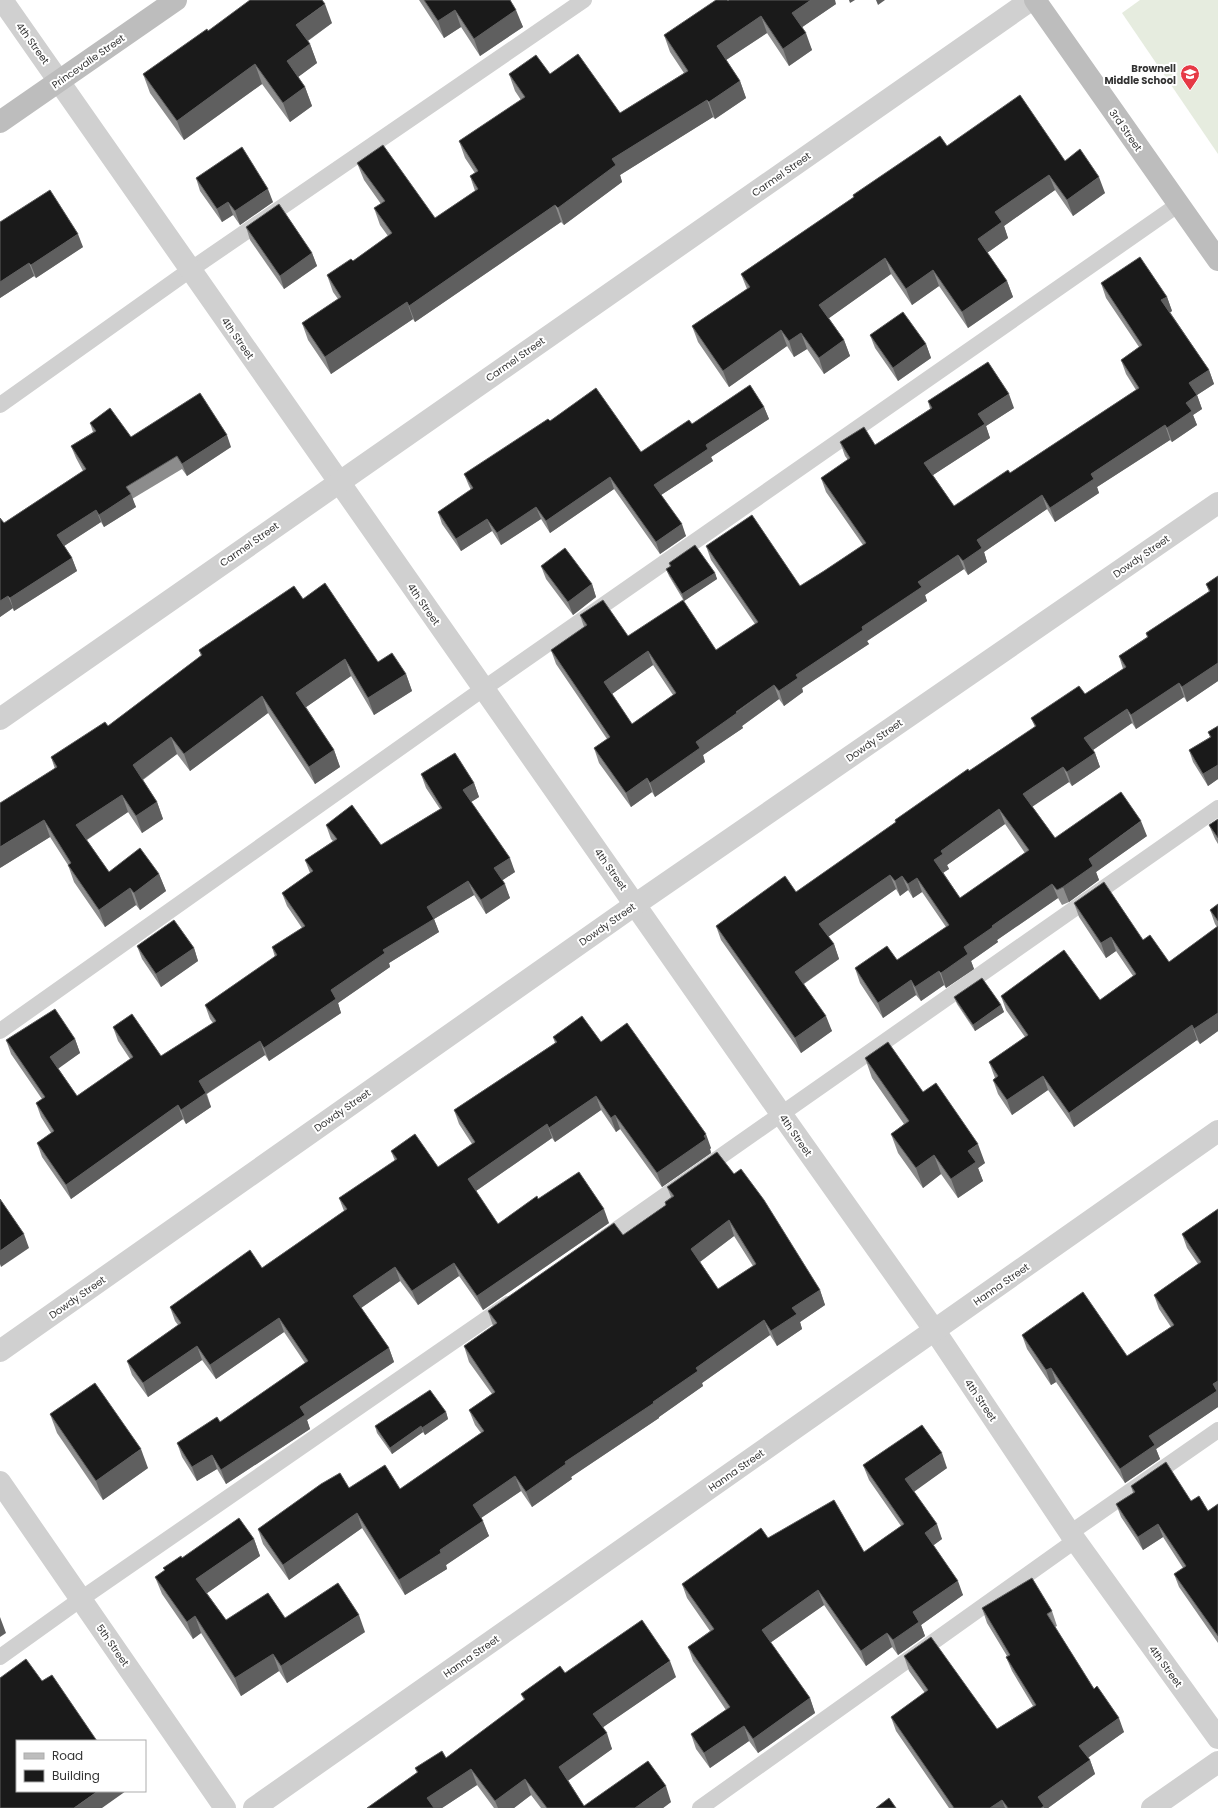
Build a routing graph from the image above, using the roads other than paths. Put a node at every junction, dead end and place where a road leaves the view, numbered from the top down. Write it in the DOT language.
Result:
graph roads {
  1 [pos="2,0"];
  2 [pos="176,0"];
  3 [pos="584,0"];
  4 [pos="1031,0"];
  5 [pos="1035,0"];
  6 [pos="60,80"];
  7 [pos="0,122"];
  8 [pos="1179,204"];
  9 [pos="1218,260"];
  10 [pos="190,270"];
  11 [pos="0,405"];
  12 [pos="338,481"];
  13 [pos="1218,503"];
  14 [pos="483,689"];
  15 [pos="0,719"];
  16 [pos="1218,808"];
  17 [pos="636,904"];
  18 [pos="0,1031"];
  19 [pos="782,1115"];
  20 [pos="1218,1131"];
  21 [pos="585,1251"];
  22 [pos="520,1296"];
  23 [pos="935,1331"];
  24 [pos="0,1350"];
  25 [pos="1218,1430"];
  26 [pos="0,1482"];
  27 [pos="1073,1537"];
  28 [pos="81,1599"];
  29 [pos="0,1657"];
  30 [pos="1218,1738"];
  31 [pos="1218,1762"];
  32 [pos="225,1808"];
  33 [pos="254,1808"];
  34 [pos="700,1808"];
  35 [pos="1152,1808"];
  1 -- 6 [label="street, 4th Street"];
  2 -- 6 [label="street, Princevalle Street"];
  3 -- 10 [label="lane"];
  4 -- 12 [label="street, Carmel Street"];
  5 -- 8 [label="street, 3rd Street"];
  6 -- 7 [label="street, Princevalle Street"];
  6 -- 10 [label="street, 4th Street"];
  8 -- 9 [label="street, 3rd Street"];
  8 -- 14 [label="lane"];
  10 -- 11 [label="lane"];
  10 -- 12 [label="street, 4th Street"];
  12 -- 14 [label="street, 4th Street"];
  12 -- 15 [label="street, Carmel Street"];
  13 -- 17 [label="street, Dowdy Street"];
  14 -- 17 [label="street, 4th Street"];
  14 -- 18 [label="lane"];
  16 -- 19 [label="lane"];
  17 -- 19 [label="street, 4th Street"];
  17 -- 24 [label="street, Dowdy Street"];
  19 -- 21 [label="lane"];
  19 -- 23 [label="street, 4th Street"];
  20 -- 23 [label="street, Hanna Street"];
  22 -- 28 [label="lane"];
  23 -- 27 [label="street, 4th Street"];
  23 -- 33 [label="street, Hanna Street"];
  25 -- 27 [label="lane"];
  26 -- 28 [label="street, 5th Street"];
  27 -- 30 [label="street, 4th Street"];
  27 -- 34 [label="lane"];
  28 -- 29 [label="lane"];
  28 -- 32 [label="street, 5th Street"];
  31 -- 35 [label="street"];
}
